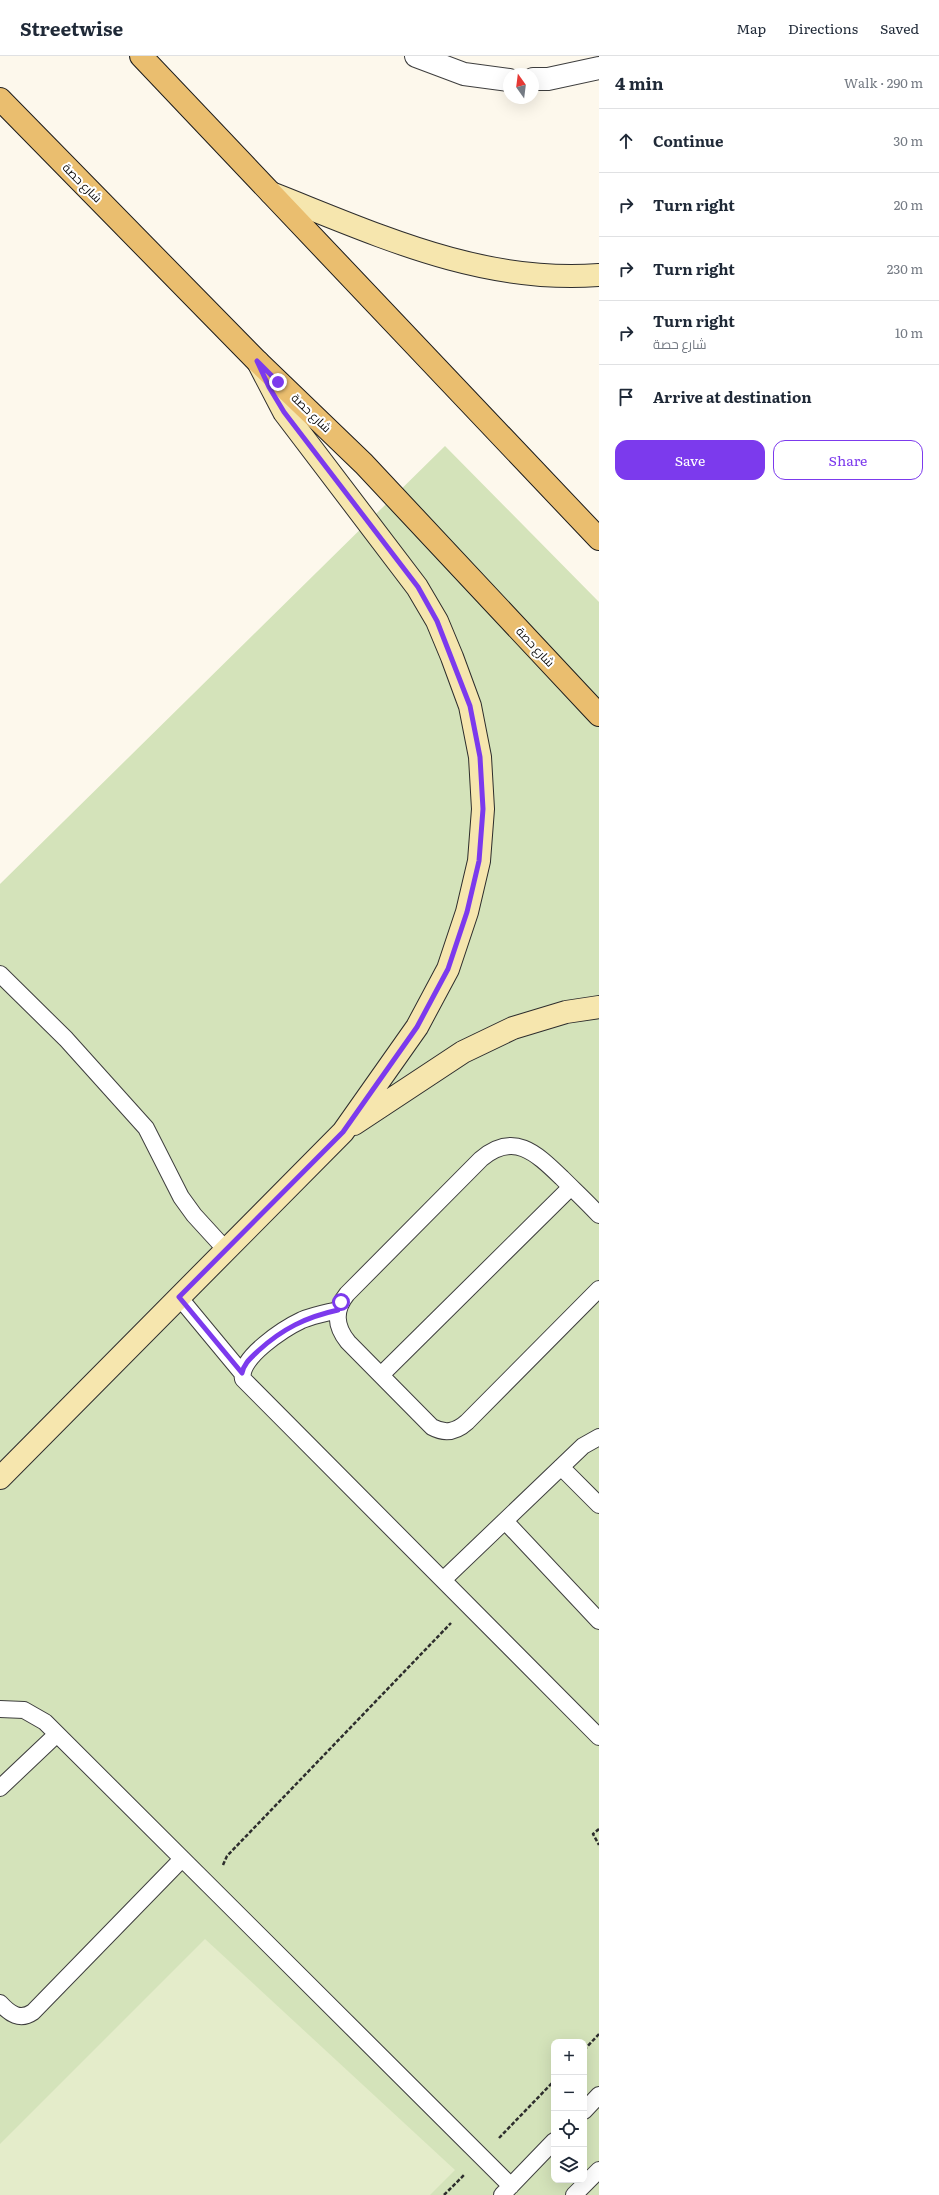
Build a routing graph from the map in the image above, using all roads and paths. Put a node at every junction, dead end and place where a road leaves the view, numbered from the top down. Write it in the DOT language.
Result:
graph roads {
  1 [pos="141,56"];
  2 [pos="416,56"];
  3 [pos="599,68"];
  4 [pos="503,79"];
  5 [pos="539,79"];
  6 [pos="0,99"];
  7 [pos="271,193"];
  8 [pos="599,275"];
  9 [pos="257,361"];
  10 [pos="599,539"];
  11 [pos="599,715"];
  12 [pos="0,974"];
  13 [pos="599,1007"];
  14 [pos="343,1132"];
  15 [pos="571,1187"];
  16 [pos="599,1215"];
  17 [pos="226,1250"];
  18 [pos="599,1289"];
  19 [pos="179,1297"];
  20 [pos="338,1310"];
  21 [pos="242,1373"];
  22 [pos="381,1376"];
  23 [pos="599,1437"];
  24 [pos="561,1468"];
  25 [pos="0,1478"];
  26 [pos="599,1506"];
  27 [pos="505,1521"];
  28 [pos="443,1580"];
  29 [pos="468,1605"];
  30 [pos="599,1621"];
  31 [pos="0,1709"];
  32 [pos="57,1734"];
  33 [pos="599,1737"];
  34 [pos="0,1788"];
  35 [pos="599,1829"];
  36 [pos="599,1845"];
  37 [pos="182,1859"];
  38 [pos="224,1900"];
  39 [pos="0,2003"];
  40 [pos="599,2034"];
  41 [pos="587,2047"];
  42 [pos="599,2095"];
  43 [pos="587,2108"];
  44 [pos="551,2144"];
  45 [pos="599,2170"];
  46 [pos="506,2190"];
  47 [pos="574,2195"];
  1 -- 7 [label="main road"];
  2 -- 4 [label="street"];
  3 -- 5 [label="street"];
  6 -- 9 [label="main road, شارع حصة"];
  7 -- 8 [label="street"];
  7 -- 10 [label="main road"];
  9 -- 11 [label="main road, شارع حصة"];
  9 -- 14 [label="street"];
  12 -- 17 [label="lane"];
  13 -- 14 [label="street"];
  14 -- 17 [label="street"];
  15 -- 16 [label="lane"];
  15 -- 20 [label="lane"];
  15 -- 22 [label="lane"];
  17 -- 19 [label="street"];
  18 -- 22 [label="lane"];
  19 -- 21 [label="lane"];
  19 -- 25 [label="street"];
  20 -- 21 [label="lane"];
  20 -- 22 [label="lane"];
  21 -- 28 [label="lane"];
  23 -- 24 [label="lane"];
  24 -- 26 [label="lane"];
  24 -- 27 [label="lane"];
  27 -- 28 [label="lane"];
  27 -- 30 [label="lane"];
  28 -- 29 [label="lane"];
  29 -- 33 [label="lane"];
  29 -- 38 [label="path"];
  31 -- 32 [label="lane"];
  32 -- 34 [label="lane"];
  32 -- 37 [label="lane"];
  35 -- 36 [label="path"];
  37 -- 38 [label="lane"];
  37 -- 39 [label="lane"];
  38 -- 46 [label="lane"];
  40 -- 41 [label="path"];
  42 -- 43 [label="lane"];
  44 -- 46 [label="lane"];
  45 -- 47 [label="lane"];
}
